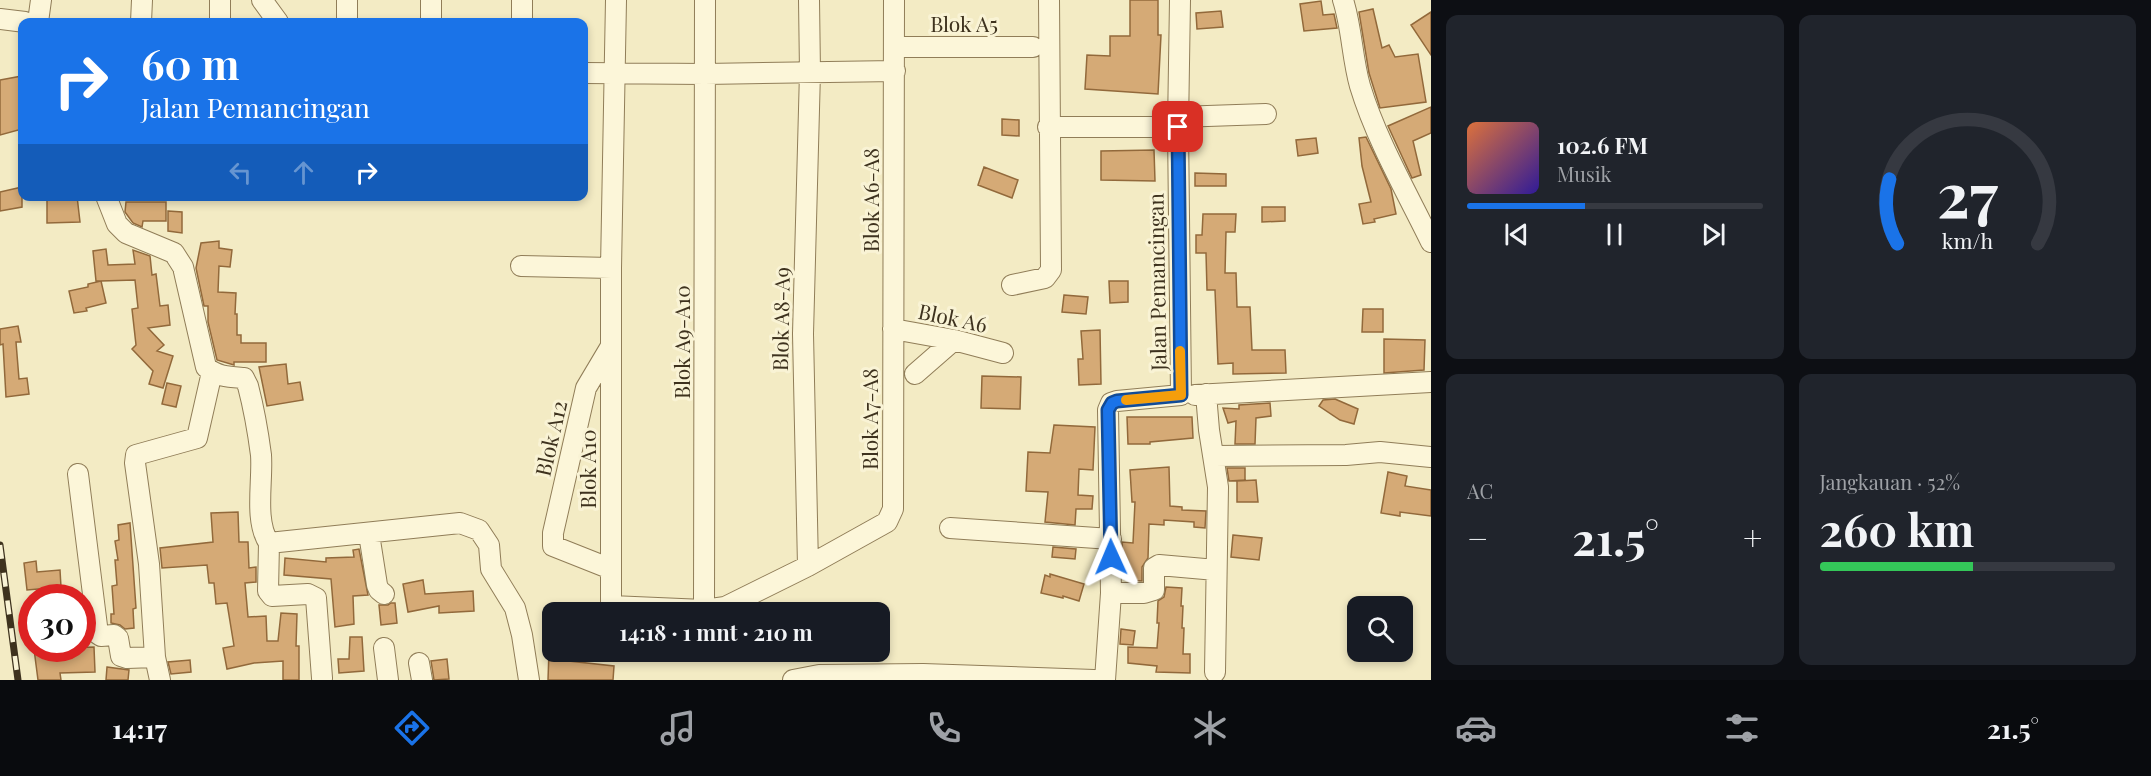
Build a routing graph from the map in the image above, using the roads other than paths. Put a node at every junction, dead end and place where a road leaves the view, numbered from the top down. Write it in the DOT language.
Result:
graph roads {
  1 [pos="41,0"];
  2 [pos="142,0"];
  3 [pos="220,0"];
  4 [pos="262,0"];
  5 [pos="347,0"];
  6 [pos="431,0"];
  7 [pos="522,0"];
  8 [pos="616,0"];
  9 [pos="705,0"];
  10 [pos="809,0"];
  11 [pos="894,0"];
  12 [pos="1049,0"];
  13 [pos="1180,0"];
  14 [pos="1343,0"];
  15 [pos="39,18"];
  16 [pos="141,18"];
  17 [pos="220,18"];
  18 [pos="275,18"];
  19 [pos="347,18"];
  20 [pos="431,18"];
  21 [pos="522,18"];
  22 [pos="0,19"];
  23 [pos="18,21"];
  24 [pos="894,47"];
  25 [pos="1033,47"];
  26 [pos="895,71"];
  27 [pos="810,72"];
  28 [pos="588,73"];
  29 [pos="615,73"];
  30 [pos="705,74"];
  31 [pos="1266,114"];
  32 [pos="1178,122"];
  33 [pos="1048,127"];
  34 [pos="108,201"];
  35 [pos="1429,234"];
  36 [pos="521,266"];
  37 [pos="611,268"];
  38 [pos="1012,285"];
  39 [pos="893,329"];
  40 [pos="611,339"];
  41 [pos="954,340"];
  42 [pos="1003,353"];
  43 [pos="212,372"];
  44 [pos="915,374"];
  45 [pos="1431,382"];
  46 [pos="1206,394"];
  47 [pos="1181,395"];
  48 [pos="1214,456"];
  49 [pos="1431,457"];
  50 [pos="78,474"];
  51 [pos="950,528"];
  52 [pos="369,534"];
  53 [pos="1111,539"];
  54 [pos="269,543"];
  55 [pos="808,566"];
  56 [pos="611,569"];
  57 [pos="1216,570"];
  58 [pos="1111,593"];
  59 [pos="384,594"];
  60 [pos="611,602"];
  61 [pos="704,602"];
  62 [pos="737,602"];
  63 [pos="384,648"];
  64 [pos="155,657"];
  65 [pos="1215,672"];
  66 [pos="322,678"];
  67 [pos="160,680"];
  68 [pos="388,680"];
  69 [pos="529,680"];
  70 [pos="794,680"];
  71 [pos="1094,680"];
  72 [pos="1105,680"];
  1 -- 15 [label="street"];
  2 -- 16 [label="street"];
  3 -- 17 [label="street"];
  4 -- 18 [label="street"];
  5 -- 19 [label="street"];
  6 -- 20 [label="street"];
  7 -- 21 [label="street"];
  8 -- 29 [label="street, Blok A10"];
  9 -- 30 [label="street, Blok A9-A10"];
  10 -- 27 [label="street, Blok A8-A9"];
  11 -- 24 [label="street, Blok A6-A8"];
  12 -- 33 [label="street"];
  13 -- 32 [label="street, Jalan Pemancingan"];
  14 -- 35 [label="street"];
  22 -- 23 [label="street"];
  24 -- 25 [label="street, Blok A5"];
  24 -- 26 [label="street, Blok A6-A8"];
  26 -- 27 [label="street"];
  26 -- 39 [label="street, Blok A6-A8"];
  27 -- 30 [label="street"];
  27 -- 55 [label="street, Blok A8-A9"];
  28 -- 29 [label="street"];
  29 -- 30 [label="street"];
  29 -- 37 [label="street, Blok A10"];
  30 -- 61 [label="street, Blok A9-A10"];
  31 -- 32 [label="street"];
  32 -- 33 [label="street"];
  32 -- 47 [label="street, Jalan Pemancingan"];
  33 -- 38 [label="street"];
  34 -- 43 [label="street"];
  36 -- 37 [label="street"];
  37 -- 40 [label="street, Blok A10"];
  39 -- 41 [label="street, Blok A6"];
  39 -- 55 [label="street, Blok A7-A8"];
  40 -- 56 [label="street, Blok A10"];
  40 -- 56 [label="street, Blok A12"];
  41 -- 42 [label="street, Blok A6"];
  41 -- 44 [label="street"];
  43 -- 54 [label="street"];
  43 -- 64 [label="street"];
  45 -- 46 [label="street"];
  46 -- 47 [label="street"];
  46 -- 48 [label="street"];
  47 -- 53 [label="street, Jalan Pemancingan"];
  48 -- 49 [label="street"];
  48 -- 57 [label="street"];
  50 -- 64 [label="street"];
  51 -- 53 [label="street"];
  52 -- 54 [label="street"];
  52 -- 59 [label="street"];
  52 -- 69 [label="street"];
  53 -- 58 [label="street, Jalan Pemancingan"];
  54 -- 66 [label="street"];
  55 -- 62 [label="street"];
  56 -- 60 [label="street, Blok A10"];
  57 -- 58 [label="street"];
  57 -- 65 [label="street"];
  58 -- 72 [label="street, Jalan Pemancingan"];
  63 -- 68 [label="street"];
  64 -- 67 [label="street"];
  70 -- 71 [label="street"];
}
